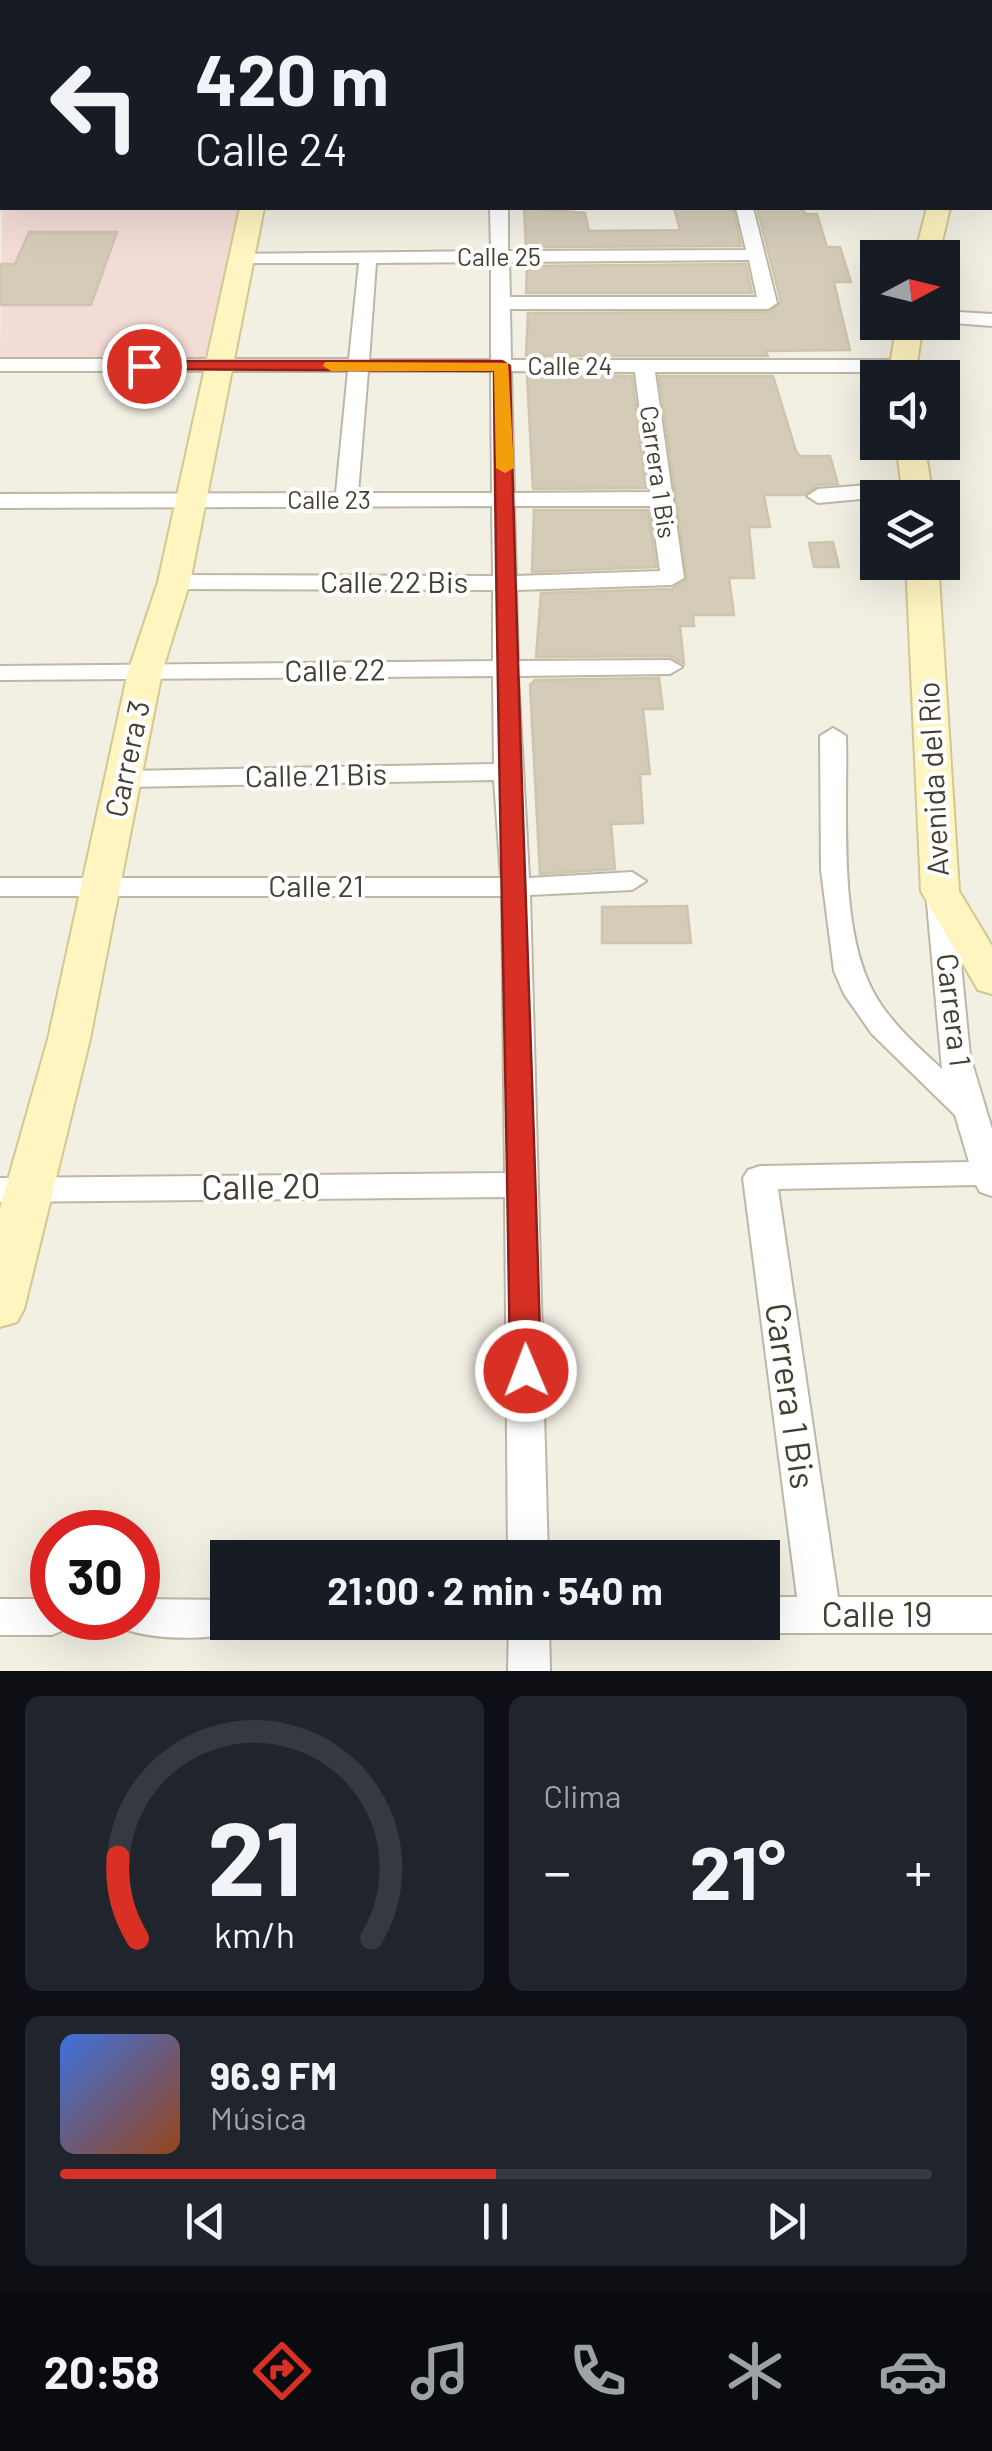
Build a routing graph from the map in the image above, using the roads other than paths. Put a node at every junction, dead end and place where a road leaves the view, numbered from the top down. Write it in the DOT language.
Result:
graph roads {
  1 [pos="252,210"];
  2 [pos="500,210"];
  3 [pos="746,210"];
  4 [pos="938,210"];
  5 [pos="930,240"];
  6 [pos="757,255"];
  7 [pos="500,257"];
  8 [pos="241,258"];
  9 [pos="368,258"];
  10 [pos="501,304"];
  11 [pos="0,365"];
  12 [pos="216,366"];
  13 [pos="359,366"];
  14 [pos="502,366"];
  15 [pos="644,366"];
  16 [pos="860,371"];
  17 [pos="860,495"];
  18 [pos="818,496"];
  19 [pos="658,499"];
  20 [pos="188,500"];
  21 [pos="346,500"];
  22 [pos="506,500"];
  23 [pos="0,501"];
  24 [pos="674,577"];
  25 [pos="923,580"];
  26 [pos="174,582"];
  27 [pos="506,583"];
  28 [pos="670,667"];
  29 [pos="505,669"];
  30 [pos="145,672"];
  31 [pos="0,673"];
  32 [pos="833,736"];
  33 [pos="507,772"];
  34 [pos="126,779"];
  35 [pos="632,881"];
  36 [pos="0,887"];
  37 [pos="100,887"];
  38 [pos="516,887"];
  39 [pos="940,892"];
  40 [pos="992,981"];
  41 [pos="970,1110"];
  42 [pos="991,1179"];
  43 [pos="523,1184"];
  44 [pos="13,1190"];
  45 [pos="0,1309"];
  46 [pos="528,1540"];
  47 [pos="820,1614"];
  48 [pos="780,1615"];
  49 [pos="992,1615"];
  50 [pos="0,1617"];
  51 [pos="30,1617"];
  52 [pos="160,1618"];
  53 [pos="210,1618"];
  54 [pos="529,1640"];
  55 [pos="529,1671"];
  1 -- 8 [label="street, Carrera 3"];
  2 -- 7 [label="street"];
  3 -- 6 [label="street"];
  4 -- 5 [label="street"];
  6 -- 7 [label="street, Calle 25"];
  6 -- 10 [label="street"];
  7 -- 9 [label="street, Calle 25"];
  7 -- 10 [label="street"];
  8 -- 9 [label="street, Calle 25"];
  8 -- 12 [label="street, Carrera 3"];
  9 -- 13 [label="street"];
  10 -- 14 [label="street"];
  11 -- 12 [label="street, Calle 24"];
  12 -- 13 [label="street, Calle 24"];
  12 -- 20 [label="street, Carrera 3"];
  13 -- 14 [label="street, Calle 24"];
  13 -- 21 [label="street"];
  14 -- 15 [label="street, Calle 24"];
  14 -- 22 [label="street"];
  15 -- 16 [label="street, Calle 24"];
  15 -- 19 [label="street, Carrera 1 Bis"];
  17 -- 18 [label="street"];
  19 -- 22 [label="street, Calle 23"];
  19 -- 24 [label="street, Carrera 1 Bis"];
  20 -- 21 [label="street, Calle 23"];
  20 -- 23 [label="street, Calle 23"];
  20 -- 26 [label="street, Carrera 3"];
  21 -- 22 [label="street, Calle 23"];
  22 -- 27 [label="street"];
  24 -- 27 [label="street, Calle 22 Bis"];
  25 -- 39 [label="street, Avenida del Río"];
  26 -- 27 [label="street, Calle 22 Bis"];
  26 -- 30 [label="street, Carrera 3"];
  27 -- 29 [label="street"];
  28 -- 29 [label="street, Calle 22"];
  29 -- 30 [label="street, Calle 22"];
  29 -- 33 [label="street"];
  30 -- 31 [label="street, Calle 22"];
  30 -- 34 [label="street, Carrera 3"];
  32 -- 41 [label="street"];
  33 -- 34 [label="street, Calle 21 Bis"];
  33 -- 38 [label="street"];
  34 -- 37 [label="street, Carrera 3"];
  35 -- 38 [label="street, Calle 21"];
  36 -- 37 [label="street, Calle 21"];
  37 -- 38 [label="street, Calle 21"];
  37 -- 44 [label="street, Carrera 3"];
  38 -- 43 [label="street"];
  39 -- 40 [label="street, Avenida del Río"];
  39 -- 41 [label="street, Carrera 1"];
  41 -- 42 [label="street, Carrera 1"];
  42 -- 47 [label="street, Carrera 1 Bis"];
  43 -- 44 [label="street, Calle 20"];
  43 -- 46 [label="street"];
  44 -- 45 [label="street, Carrera 3"];
  47 -- 48 [label="street, Calle 19"];
  47 -- 49 [label="street, Calle 19"];
  50 -- 51 [label="street"];
  52 -- 53 [label="street"];
  54 -- 55 [label="street"];
}
